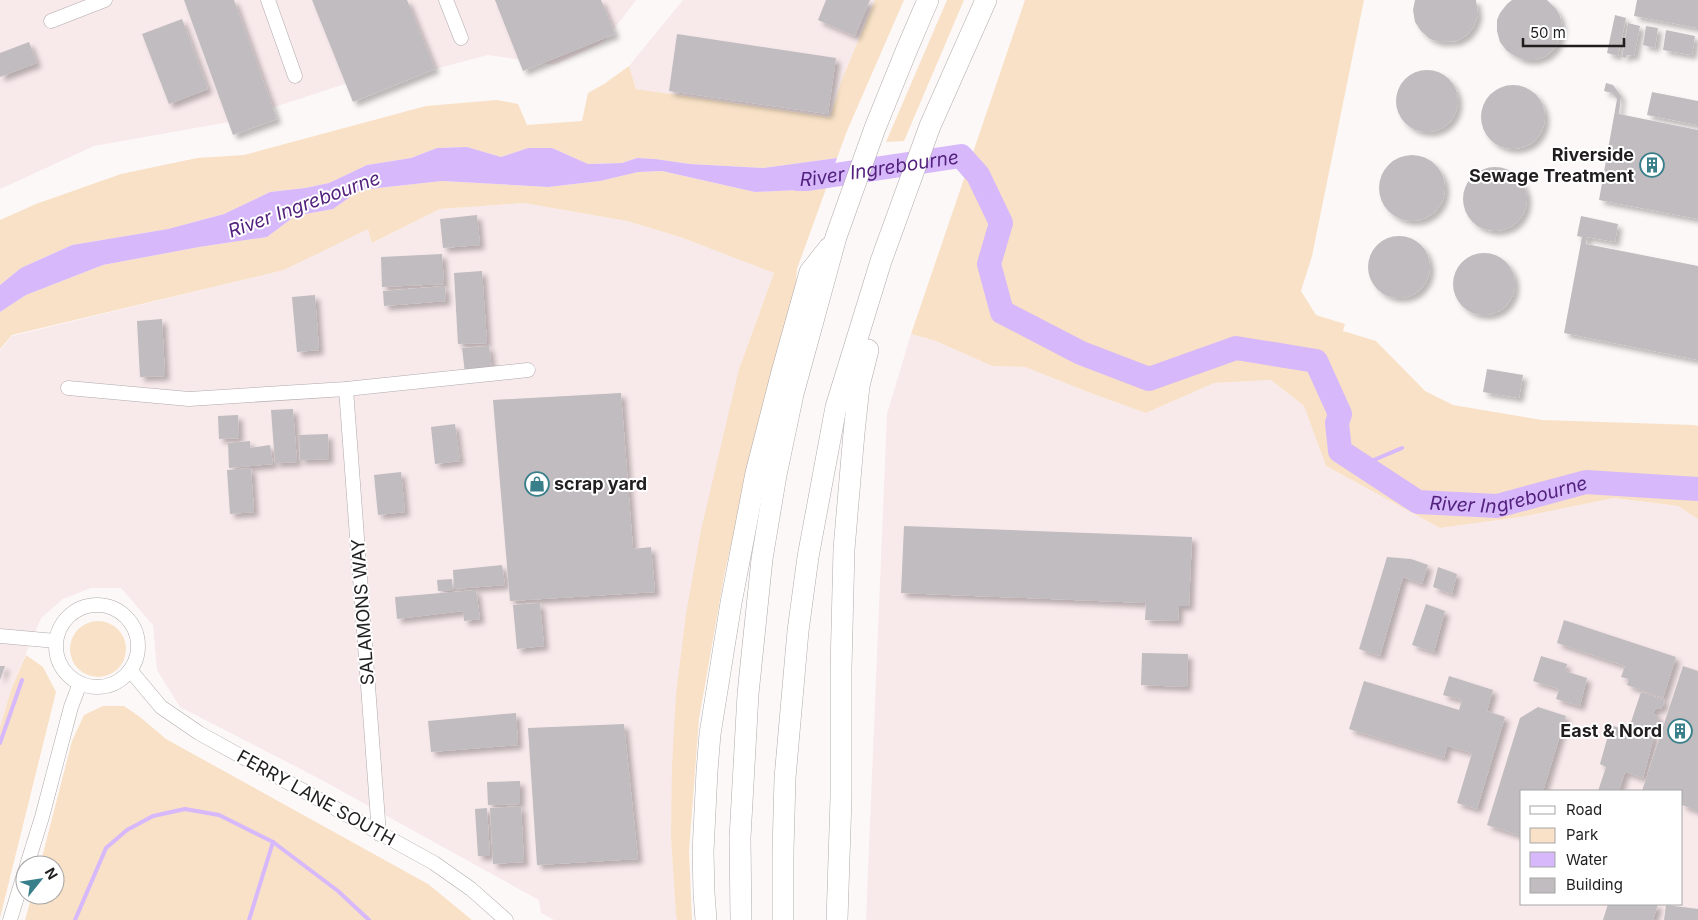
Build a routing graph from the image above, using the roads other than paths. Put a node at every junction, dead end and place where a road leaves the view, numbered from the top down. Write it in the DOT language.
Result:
graph roads {
  1 [pos="104,0"];
  2 [pos="268,0"];
  3 [pos="446,0"];
  4 [pos="928,0"];
  5 [pos="986,0"];
  6 [pos="51,21"];
  7 [pos="461,38"];
  8 [pos="295,76"];
  9 [pos="839,228"];
  10 [pos="881,261"];
  11 [pos="528,370"];
  12 [pos="68,388"];
  13 [pos="346,389"];
  14 [pos="0,636"];
  15 [pos="56,641"];
  16 [pos="130,670"];
  17 [pos="80,684"];
  18 [pos="379,834"];
  19 [pos="30,855"];
  20 [pos="15,903"];
  21 [pos="10,920"];
  22 [pos="506,920"];
  23 [pos="706,920"];
  24 [pos="741,920"];
  25 [pos="783,920"];
  26 [pos="837,920"];
  1 -- 6 [label="street"];
  2 -- 8 [label="street"];
  3 -- 7 [label="street"];
  4 -- 9 [label="highway"];
  5 -- 10 [label="highway"];
  9 -- 23 [label="highway"];
  9 -- 24 [label="highway"];
  10 -- 25 [label="highway"];
  10 -- 26 [label="highway"];
  11 -- 13 [label="street"];
  12 -- 13 [label="street"];
  13 -- 18 [label="street, SALAMONS WAY"];
  14 -- 15 [label="street"];
  15 -- 16 [label="street"];
  15 -- 17 [label="street"];
  16 -- 17 [label="street"];
  16 -- 18 [label="street, FERRY LANE SOUTH"];
  17 -- 19 [label="street"];
  18 -- 22 [label="street, FERRY LANE SOUTH"];
  20 -- 21 [label="street"];
}
